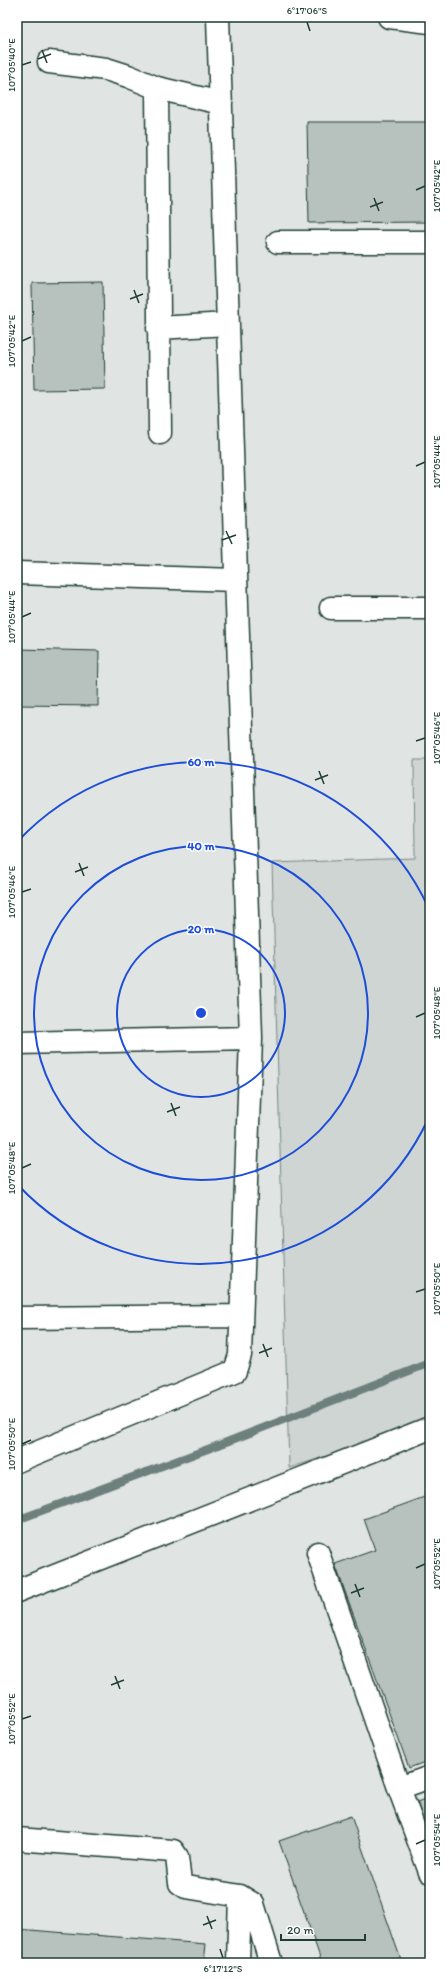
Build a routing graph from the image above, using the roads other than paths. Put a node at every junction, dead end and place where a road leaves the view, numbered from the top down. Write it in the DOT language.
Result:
graph roads {
  1 [pos="218,17"];
  2 [pos="389,17"];
  3 [pos="430,22"];
  4 [pos="49,62"];
  5 [pos="157,88"];
  6 [pos="221,102"];
  7 [pos="278,242"];
  8 [pos="430,242"];
  9 [pos="228,324"];
  10 [pos="158,328"];
  11 [pos="160,433"];
  12 [pos="17,573"];
  13 [pos="236,580"];
  14 [pos="331,608"];
  15 [pos="430,608"];
  16 [pos="251,1038"];
  17 [pos="17,1043"];
  18 [pos="241,1316"];
  19 [pos="17,1318"];
  20 [pos="430,1428"];
  21 [pos="17,1461"];
  22 [pos="318,1553"];
  23 [pos="17,1591"];
  24 [pos="430,1777"];
  25 [pos="399,1788"];
  26 [pos="17,1839"];
  27 [pos="430,1872"];
  28 [pos="240,1896"];
  29 [pos="238,1963"];
  30 [pos="271,1963"];
  1 -- 6 [label="lane"];
  2 -- 3 [label="lane"];
  4 -- 5 [label="lane"];
  5 -- 6 [label="lane"];
  5 -- 10 [label="lane"];
  6 -- 9 [label="lane"];
  7 -- 8 [label="lane"];
  9 -- 10 [label="lane"];
  9 -- 13 [label="lane"];
  10 -- 11 [label="lane"];
  12 -- 13 [label="lane"];
  13 -- 16 [label="lane"];
  14 -- 15 [label="lane"];
  16 -- 17 [label="lane"];
  16 -- 18 [label="lane"];
  18 -- 19 [label="lane"];
  18 -- 21 [label="lane"];
  20 -- 23 [label="lane"];
  22 -- 25 [label="lane"];
  24 -- 25 [label="lane"];
  25 -- 27 [label="lane"];
  26 -- 28 [label="lane"];
  28 -- 29 [label="lane"];
  28 -- 30 [label="lane"];
}
